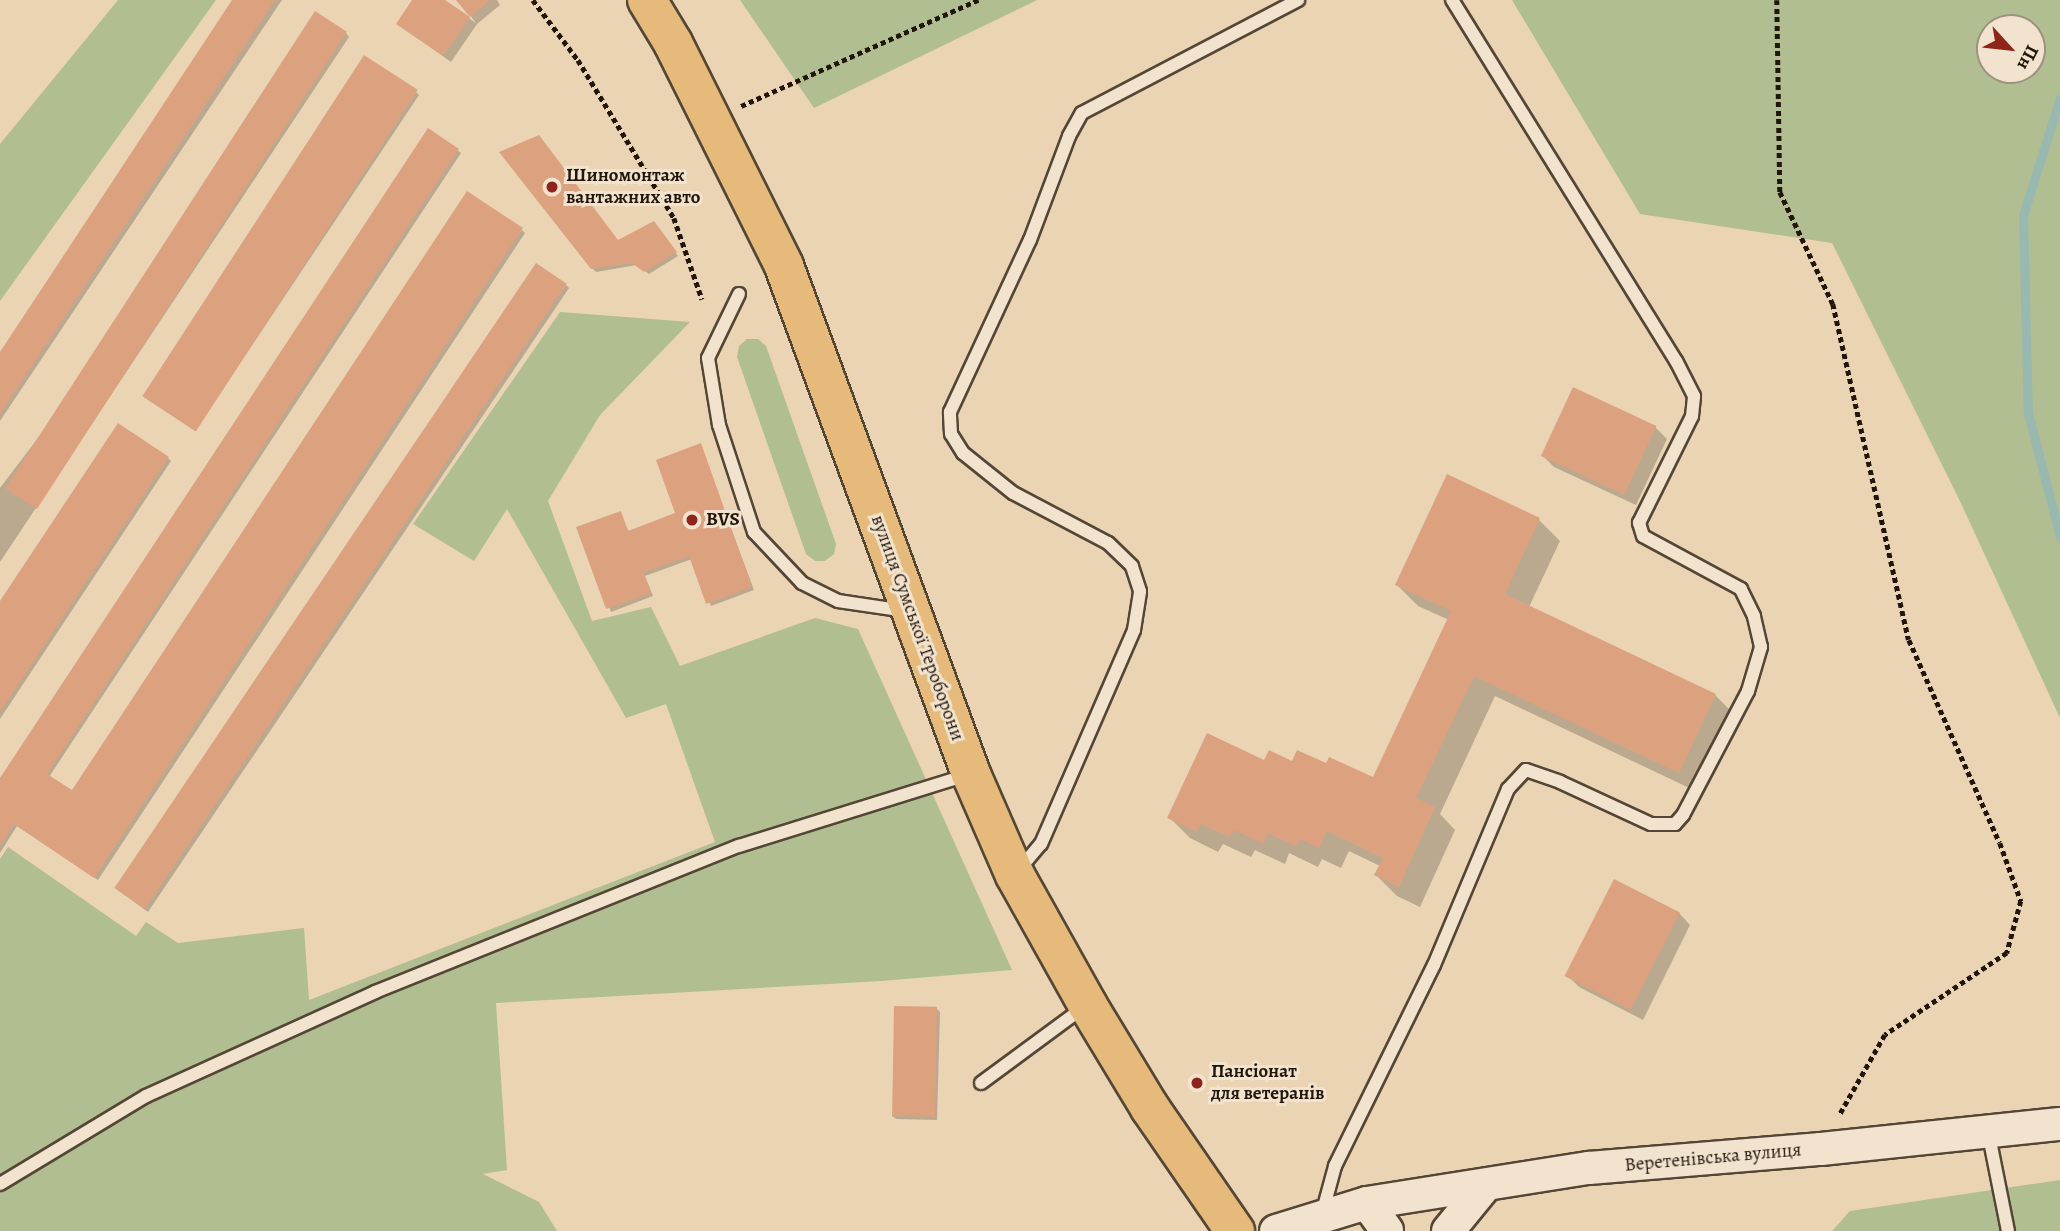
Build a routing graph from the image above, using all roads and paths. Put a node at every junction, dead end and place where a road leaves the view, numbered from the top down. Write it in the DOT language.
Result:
graph roads {
  1 [pos="533,0"];
  2 [pos="647,0"];
  3 [pos="978,0"];
  4 [pos="1298,0"];
  5 [pos="1452,0"];
  6 [pos="1777,0"];
  7 [pos="711,119"];
  8 [pos="739,294"];
  9 [pos="702,299"];
  10 [pos="910,612"];
  11 [pos="971,774"];
  12 [pos="1015,875"];
  13 [pos="1087,1004"];
  14 [pos="981,1083"];
  15 [pos="2060,1124"];
  16 [pos="1988,1131"];
  17 [pos="1821,1149"];
  18 [pos="0,1184"];
  19 [pos="1485,1186"];
  20 [pos="1367,1203"];
  21 [pos="1322,1214"];
  22 [pos="1235,1231"];
  23 [pos="1276,1231"];
  24 [pos="1387,1231"];
  25 [pos="1448,1231"];
  26 [pos="2008,1231"];
  1 -- 9 [label="path"];
  2 -- 7 [label="main road, вулиця Сумської Тероборони"];
  3 -- 7 [label="path"];
  4 -- 12 [label="lane"];
  5 -- 21 [label="lane"];
  6 -- 17 [label="path"];
  7 -- 10 [label="main road, вулиця Сумської Тероборони"];
  8 -- 10 [label="lane"];
  10 -- 11 [label="main road, вулиця Сумської Тероборони"];
  11 -- 12 [label="main road, вулиця Сумської Тероборони"];
  11 -- 18 [label="lane"];
  12 -- 13 [label="main road, вулиця Сумської Тероборони"];
  13 -- 14 [label="lane"];
  13 -- 22 [label="main road, вулиця Сумської Тероборони"];
  15 -- 16 [label="street, Веретенівська вулиця"];
  16 -- 17 [label="street, Веретенівська вулиця"];
  16 -- 26 [label="lane"];
  17 -- 19 [label="street, Веретенівська вулиця"];
  19 -- 20 [label="street, Веретенівська вулиця"];
  19 -- 25 [label="street"];
  20 -- 21 [label="street, Веретенівська вулиця"];
  20 -- 24 [label="street"];
  21 -- 23 [label="street, Веретенівська вулиця"];
}
